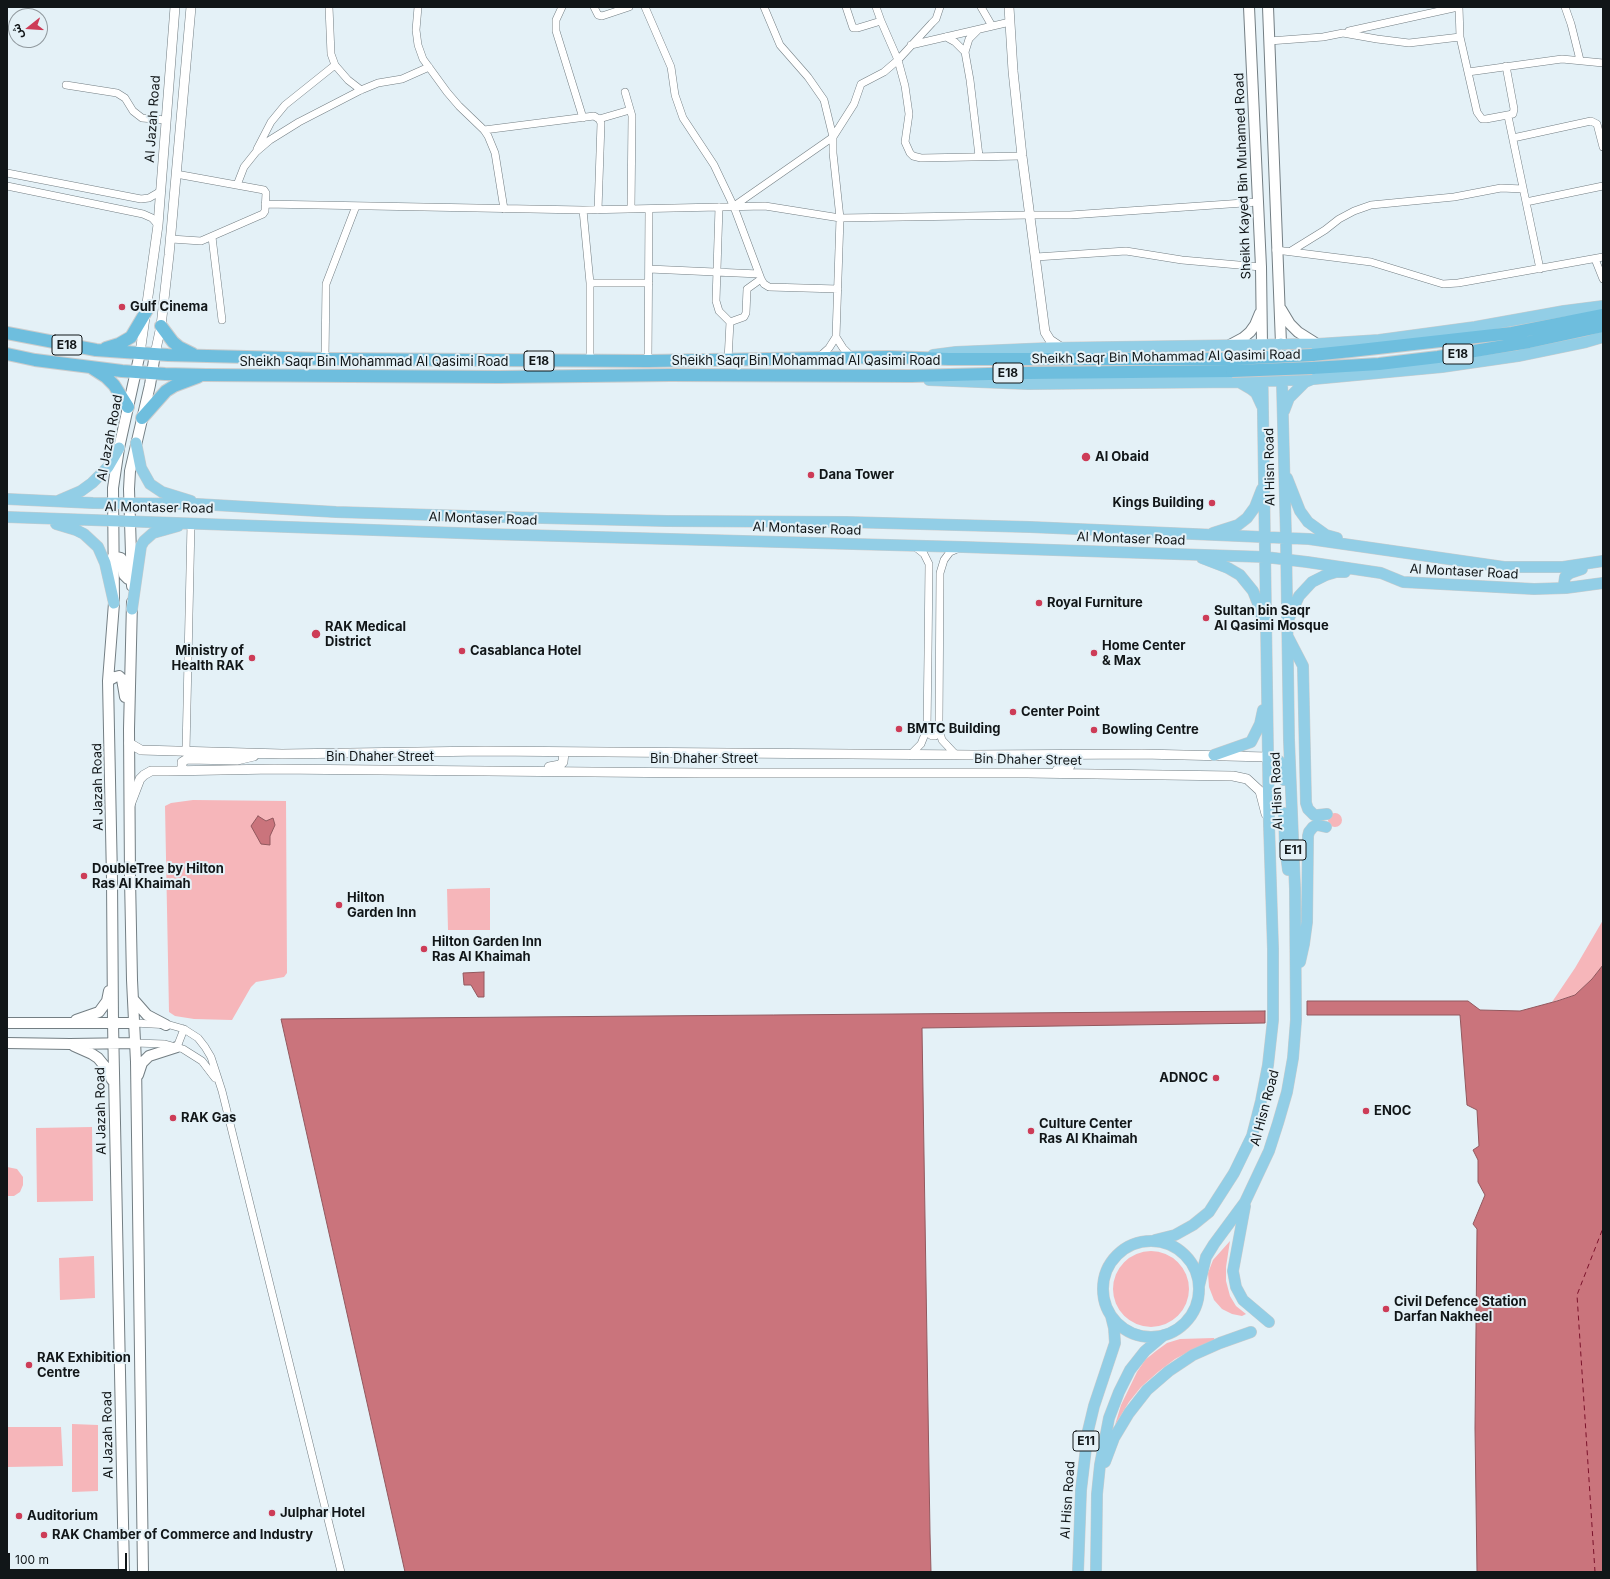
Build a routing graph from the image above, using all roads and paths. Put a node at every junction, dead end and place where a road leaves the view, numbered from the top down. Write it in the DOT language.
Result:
graph roads {
  1 [pos="175,7"];
  2 [pos="191,7"];
  3 [pos="329,7"];
  4 [pos="418,7"];
  5 [pos="562,7"];
  6 [pos="594,7"];
  7 [pos="629,7"];
  8 [pos="646,7"];
  9 [pos="764,7"];
  10 [pos="846,7"];
  11 [pos="876,7"];
  12 [pos="940,7"];
  13 [pos="981,7"];
  14 [pos="1009,7"];
  15 [pos="1249,7"];
  16 [pos="1268,7"];
  17 [pos="1459,7"];
  18 [pos="1565,7"];
  19 [pos="880,21"];
  20 [pos="1010,22"];
  21 [pos="992,26"];
  22 [pos="978,30"];
  23 [pos="1343,33"];
  24 [pos="946,37"];
  25 [pos="1460,37"];
  26 [pos="1269,41"];
  27 [pos="911,45"];
  28 [pos="965,52"];
  29 [pos="898,60"];
  30 [pos="1580,60"];
  31 [pos="1603,63"];
  32 [pos="335,64"];
  33 [pos="1506,66"];
  34 [pos="429,67"];
  35 [pos="1468,72"];
  36 [pos="66,85"];
  37 [pos="361,90"];
  38 [pos="626,92"];
  39 [pos="630,110"];
  40 [pos="1508,116"];
  41 [pos="583,118"];
  42 [pos="599,118"];
  43 [pos="166,120"];
  44 [pos="484,130"];
  45 [pos="833,137"];
  46 [pos="1513,138"];
  47 [pos="1603,147"];
  48 [pos="256,152"];
  49 [pos="978,156"];
  50 [pos="1022,156"];
  51 [pos="7,173"];
  52 [pos="176,174"];
  53 [pos="237,185"];
  54 [pos="7,186"];
  55 [pos="1603,186"];
  56 [pos="1523,189"];
  57 [pos="161,191"];
  58 [pos="119,195"];
  59 [pos="1258,202"];
  60 [pos="1526,202"];
  61 [pos="265,204"];
  62 [pos="356,206"];
  63 [pos="719,207"];
  64 [pos="734,207"];
  65 [pos="118,208"];
  66 [pos="504,208"];
  67 [pos="631,209"];
  68 [pos="649,209"];
  69 [pos="583,210"];
  70 [pos="598,210"];
  71 [pos="1030,215"];
  72 [pos="840,218"];
  73 [pos="158,225"];
  74 [pos="212,237"];
  75 [pos="171,239"];
  76 [pos="1276,250"];
  77 [pos="1291,252"];
  78 [pos="1036,257"];
  79 [pos="1603,257"];
  80 [pos="1595,259"];
  81 [pos="1261,267"];
  82 [pos="1540,268"];
  83 [pos="649,269"];
  84 [pos="717,272"];
  85 [pos="760,277"];
  86 [pos="1603,279"];
  87 [pos="590,283"];
  88 [pos="649,283"];
  89 [pos="838,289"];
  90 [pos="1279,305"];
  91 [pos="1603,306"];
  92 [pos="1261,309"];
  93 [pos="147,310"];
  94 [pos="1603,315"];
  95 [pos="222,320"];
  96 [pos="730,322"];
  97 [pos="161,326"];
  98 [pos="1603,326"];
  99 [pos="1045,332"];
  100 [pos="7,333"];
  101 [pos="836,337"];
  102 [pos="1603,337"];
  103 [pos="1281,344"];
  104 [pos="1262,345"];
  105 [pos="1227,346"];
  106 [pos="1062,348"];
  107 [pos="1034,349"];
  108 [pos="1314,349"];
  109 [pos="96,350"];
  110 [pos="140,353"];
  111 [pos="7,354"];
  112 [pos="155,354"];
  113 [pos="198,356"];
  114 [pos="819,357"];
  115 [pos="852,357"];
  116 [pos="911,357"];
  117 [pos="325,360"];
  118 [pos="728,360"];
  119 [pos="590,361"];
  120 [pos="648,361"];
  121 [pos="87,365"];
  122 [pos="1232,365"];
  123 [pos="137,372"];
  124 [pos="152,373"];
  125 [pos="1313,373"];
  126 [pos="206,374"];
  127 [pos="911,376"];
  128 [pos="1282,380"];
  129 [pos="1263,381"];
  130 [pos="1238,382"];
  131 [pos="128,408"];
  132 [pos="1263,408"];
  133 [pos="1283,416"];
  134 [pos="142,418"];
  135 [pos="136,443"];
  136 [pos="119,448"];
  137 [pos="1284,470"];
  138 [pos="1264,485"];
  139 [pos="7,499"];
  140 [pos="56,502"];
  141 [pos="113,503"];
  142 [pos="129,503"];
  143 [pos="197,504"];
  144 [pos="7,517"];
  145 [pos="30,518"];
  146 [pos="113,521"];
  147 [pos="130,521"];
  148 [pos="192,522"];
  149 [pos="1207,535"];
  150 [pos="1265,537"];
  151 [pos="1286,538"];
  152 [pos="914,546"];
  153 [pos="963,547"];
  154 [pos="1382,549"];
  155 [pos="1192,555"];
  156 [pos="113,556"];
  157 [pos="1265,557"];
  158 [pos="1286,559"];
  159 [pos="1603,561"];
  160 [pos="928,570"];
  161 [pos="940,573"];
  162 [pos="1381,573"];
  163 [pos="132,579"];
  164 [pos="1603,583"];
  165 [pos="1566,588"];
  166 [pos="114,603"];
  167 [pos="132,609"];
  168 [pos="1286,629"];
  169 [pos="1266,636"];
  170 [pos="108,681"];
  171 [pos="1267,688"];
  172 [pos="129,729"];
  173 [pos="927,729"];
  174 [pos="940,733"];
  175 [pos="129,743"];
  176 [pos="186,751"];
  177 [pos="564,752"];
  178 [pos="260,753"];
  179 [pos="348,753"];
  180 [pos="910,755"];
  181 [pos="956,755"];
  182 [pos="1059,755"];
  183 [pos="1214,755"];
  184 [pos="1268,757"];
  185 [pos="292,769"];
  186 [pos="182,770"];
  187 [pos="513,771"];
  188 [pos="1028,773"];
  189 [pos="130,806"];
  190 [pos="1327,814"];
  191 [pos="1269,824"];
  192 [pos="1326,827"];
  193 [pos="1295,889"];
  194 [pos="1296,974"];
  195 [pos="112,979"];
  196 [pos="133,999"];
  197 [pos="69,1022"];
  198 [pos="113,1022"];
  199 [pos="7,1023"];
  200 [pos="134,1023"];
  201 [pos="166,1025"];
  202 [pos="184,1029"];
  203 [pos="135,1042"];
  204 [pos="7,1043"];
  205 [pos="70,1044"];
  206 [pos="113,1044"];
  207 [pos="176,1047"];
  208 [pos="136,1083"];
  209 [pos="114,1088"];
  210 [pos="222,1091"];
  211 [pos="1245,1202"];
  212 [pos="1155,1240"];
  213 [pos="1199,1286"];
  214 [pos="1110,1314"];
  215 [pos="1269,1322"];
  216 [pos="1251,1332"];
  217 [pos="1164,1335"];
  218 [pos="1097,1494"];
  219 [pos="124,1572"];
  220 [pos="143,1572"];
  221 [pos="341,1572"];
  222 [pos="1078,1572"];
  223 [pos="1096,1572"];
  1 -- 43 [label="street, Al Jazah Road"];
  2 -- 52 [label="street, Al Jazah Road"];
  3 -- 32 [label="street"];
  4 -- 34 [label="street"];
  5 -- 41 [label="street"];
  6 -- 7 [label="street"];
  8 -- 64 [label="street"];
  9 -- 45 [label="street"];
  10 -- 19 [label="street"];
  11 -- 19 [label="street"];
  12 -- 27 [label="street"];
  13 -- 21 [label="street"];
  14 -- 20 [label="street"];
  15 -- 59 [label="main road, Sheikh Kayed Bin Muhamed Road"];
  16 -- 26 [label="main road"];
  17 -- 23 [label="street"];
  17 -- 25 [label="street"];
  18 -- 30 [label="street"];
  19 -- 29 [label="street"];
  20 -- 21 [label="street"];
  20 -- 50 [label="street"];
  21 -- 22 [label="street"];
  22 -- 24 [label="street"];
  22 -- 28 [label="street"];
  23 -- 25 [label="street"];
  23 -- 26 [label="street"];
  24 -- 27 [label="street"];
  24 -- 28 [label="street"];
  25 -- 35 [label="street"];
  26 -- 76 [label="main road"];
  27 -- 29 [label="street"];
  28 -- 49 [label="street"];
  29 -- 45 [label="street"];
  29 -- 49 [label="street"];
  30 -- 31 [label="street"];
  30 -- 33 [label="street"];
  32 -- 37 [label="street"];
  32 -- 48 [label="street"];
  33 -- 35 [label="street"];
  33 -- 40 [label="street"];
  34 -- 37 [label="street"];
  34 -- 44 [label="street"];
  35 -- 40 [label="street"];
  36 -- 43 [label="street"];
  37 -- 48 [label="street"];
  38 -- 39 [label="street"];
  39 -- 42 [label="street"];
  39 -- 67 [label="street"];
  40 -- 46 [label="street"];
  41 -- 42 [label="street"];
  41 -- 44 [label="street"];
  42 -- 70 [label="street"];
  43 -- 57 [label="street, Al Jazah Road"];
  44 -- 66 [label="street"];
  45 -- 64 [label="street"];
  45 -- 72 [label="street"];
  46 -- 47 [label="street"];
  46 -- 56 [label="street"];
  48 -- 53 [label="street"];
  49 -- 50 [label="street"];
  50 -- 71 [label="street"];
  51 -- 58 [label="street"];
  52 -- 53 [label="street"];
  52 -- 75 [label="street, Al Jazah Road"];
  53 -- 61 [label="street"];
  54 -- 65 [label="street"];
  55 -- 60 [label="street"];
  56 -- 60 [label="street"];
  56 -- 77 [label="street"];
  57 -- 58 [label="street"];
  57 -- 73 [label="street, Al Jazah Road"];
  58 -- 65 [label="street"];
  59 -- 71 [label="street"];
  59 -- 81 [label="main road, Sheikh Kayed Bin Muhamed Road"];
  60 -- 82 [label="street"];
  61 -- 62 [label="street"];
  61 -- 74 [label="street"];
  62 -- 66 [label="street"];
  62 -- 117 [label="street"];
  63 -- 64 [label="street"];
  63 -- 68 [label="street"];
  63 -- 84 [label="street"];
  64 -- 72 [label="street"];
  64 -- 85 [label="street"];
  65 -- 73 [label="street"];
  66 -- 69 [label="street"];
  67 -- 68 [label="street"];
  67 -- 70 [label="street"];
  68 -- 83 [label="street"];
  69 -- 70 [label="street"];
  69 -- 87 [label="street"];
  71 -- 72 [label="street"];
  71 -- 78 [label="street"];
  72 -- 89 [label="street"];
  73 -- 93 [label="street, Al Jazah Road"];
  74 -- 75 [label="street"];
  74 -- 95 [label="street"];
  75 -- 97 [label="street, Al Jazah Road"];
  76 -- 77 [label="street"];
  76 -- 90 [label="main road"];
  77 -- 82 [label="street"];
  78 -- 81 [label="street"];
  78 -- 99 [label="street"];
  79 -- 80 [label="street"];
  80 -- 82 [label="street"];
  80 -- 86 [label="street"];
  81 -- 92 [label="main road, Sheikh Kayed Bin Muhamed Road"];
  83 -- 84 [label="street"];
  83 -- 88 [label="street"];
  84 -- 85 [label="street"];
  84 -- 96 [label="street"];
  85 -- 89 [label="street"];
  85 -- 96 [label="street"];
  87 -- 88 [label="street"];
  87 -- 119 [label="street"];
  88 -- 120 [label="street"];
  89 -- 101 [label="street"];
  90 -- 103 [label="main road"];
  90 -- 108 [label="main road"];
  91 -- 108 [label="main road"];
  92 -- 104 [label="main road, Sheikh Kayed Bin Muhamed Road"];
  92 -- 105 [label="main road"];
  93 -- 109 [label="highway"];
  93 -- 110 [label="street, Al Jazah Road"];
  94 -- 108 [label="highway, Sheikh Saqr Bin Mohammad Al Qasimi Road / E18"];
  96 -- 118 [label="street"];
  97 -- 112 [label="street, Al Jazah Road"];
  97 -- 113 [label="highway"];
  98 -- 125 [label="highway, Sheikh Saqr Bin Mohammad Al Qasimi Road / E18"];
  99 -- 106 [label="street"];
  99 -- 107 [label="street"];
  100 -- 109 [label="highway, Sheikh Saqr Bin Mohammad Al Qasimi Road / E18"];
  101 -- 114 [label="street"];
  101 -- 115 [label="street"];
  102 -- 125 [label="main road"];
  103 -- 104 [label="main road"];
  103 -- 108 [label="main road"];
  103 -- 128 [label="main road, Al Hisn Road / E11"];
  104 -- 105 [label="main road"];
  104 -- 129 [label="main road, Al Hisn Road / E11"];
  105 -- 106 [label="main road"];
  106 -- 107 [label="main road"];
  107 -- 116 [label="main road"];
  108 -- 122 [label="highway, Sheikh Saqr Bin Mohammad Al Qasimi Road / E18, bridge"];
  109 -- 110 [label="highway, Sheikh Saqr Bin Mohammad Al Qasimi Road / E18"];
  110 -- 112 [label="highway, Sheikh Saqr Bin Mohammad Al Qasimi Road / E18"];
  110 -- 123 [label="main road, Al Jazah Road"];
  111 -- 121 [label="highway, Sheikh Saqr Bin Mohammad Al Qasimi Road / E18"];
  112 -- 113 [label="highway, Sheikh Saqr Bin Mohammad Al Qasimi Road / E18"];
  112 -- 124 [label="main road, Al Jazah Road"];
  113 -- 117 [label="highway, Sheikh Saqr Bin Mohammad Al Qasimi Road / E18"];
  114 -- 115 [label="highway, Sheikh Saqr Bin Mohammad Al Qasimi Road / E18"];
  114 -- 118 [label="highway, Sheikh Saqr Bin Mohammad Al Qasimi Road / E18"];
  115 -- 116 [label="highway, Sheikh Saqr Bin Mohammad Al Qasimi Road / E18"];
  116 -- 122 [label="highway, Sheikh Saqr Bin Mohammad Al Qasimi Road / E18"];
  117 -- 119 [label="highway, Sheikh Saqr Bin Mohammad Al Qasimi Road / E18"];
  118 -- 120 [label="highway, Sheikh Saqr Bin Mohammad Al Qasimi Road / E18"];
  119 -- 120 [label="highway, Sheikh Saqr Bin Mohammad Al Qasimi Road / E18"];
  121 -- 123 [label="highway, Sheikh Saqr Bin Mohammad Al Qasimi Road / E18"];
  121 -- 131 [label="highway"];
  122 -- 125 [label="highway, Sheikh Saqr Bin Mohammad Al Qasimi Road / E18, bridge"];
  122 -- 127 [label="highway, Sheikh Saqr Bin Mohammad Al Qasimi Road / E18"];
  123 -- 124 [label="highway, Sheikh Saqr Bin Mohammad Al Qasimi Road / E18"];
  123 -- 131 [label="main road, Al Jazah Road"];
  124 -- 126 [label="highway, Sheikh Saqr Bin Mohammad Al Qasimi Road / E18"];
  124 -- 134 [label="main road, Al Jazah Road"];
  125 -- 128 [label="main road"];
  125 -- 133 [label="main road"];
  126 -- 127 [label="highway, Sheikh Saqr Bin Mohammad Al Qasimi Road / E18"];
  126 -- 134 [label="highway"];
  127 -- 130 [label="main road"];
  128 -- 129 [label="main road"];
  128 -- 133 [label="main road, Al Hisn Road / E11"];
  129 -- 130 [label="main road"];
  129 -- 132 [label="main road, Al Hisn Road / E11"];
  130 -- 132 [label="main road"];
  131 -- 136 [label="main road, Al Jazah Road"];
  132 -- 138 [label="main road, Al Hisn Road / E11"];
  133 -- 137 [label="main road, Al Hisn Road / E11"];
  134 -- 135 [label="main road, Al Jazah Road"];
  135 -- 142 [label="main road, Al Jazah Road"];
  135 -- 143 [label="main road"];
  136 -- 140 [label="main road"];
  136 -- 141 [label="main road, Al Jazah Road"];
  137 -- 151 [label="main road, Al Hisn Road / E11"];
  137 -- 154 [label="main road"];
  138 -- 149 [label="main road"];
  138 -- 150 [label="main road, Al Hisn Road / E11"];
  139 -- 140 [label="main road, Al Montaser Road"];
  140 -- 141 [label="main road, Al Montaser Road"];
  141 -- 142 [label="main road, Al Montaser Road"];
  141 -- 146 [label="main road, Al Jazah Road"];
  142 -- 143 [label="main road, Al Montaser Road"];
  142 -- 147 [label="main road, Al Jazah Road"];
  143 -- 149 [label="main road, Al Montaser Road"];
  144 -- 145 [label="main road, Al Montaser Road"];
  145 -- 146 [label="main road, Al Montaser Road"];
  145 -- 166 [label="main road"];
  146 -- 147 [label="main road, Al Montaser Road"];
  146 -- 156 [label="main road, Al Jazah Road"];
  147 -- 148 [label="main road, Al Montaser Road"];
  147 -- 163 [label="main road, Al Jazah Road"];
  148 -- 152 [label="main road, Al Montaser Road"];
  148 -- 167 [label="main road"];
  148 -- 176 [label="street"];
  149 -- 150 [label="main road, Al Montaser Road"];
  150 -- 151 [label="main road, Al Montaser Road"];
  150 -- 157 [label="main road, Al Hisn Road / E11"];
  151 -- 154 [label="main road, Al Montaser Road"];
  151 -- 158 [label="main road, Al Hisn Road / E11"];
  152 -- 153 [label="main road, Al Montaser Road"];
  152 -- 160 [label="street"];
  153 -- 155 [label="main road, Al Montaser Road"];
  153 -- 161 [label="street"];
  154 -- 159 [label="main road, Al Montaser Road"];
  155 -- 157 [label="main road, Al Montaser Road"];
  155 -- 169 [label="main road"];
  156 -- 163 [label="main road"];
  156 -- 166 [label="main road, Al Jazah Road"];
  157 -- 158 [label="main road, Al Montaser Road"];
  157 -- 169 [label="main road, Al Hisn Road / E11"];
  158 -- 162 [label="main road, Al Montaser Road"];
  158 -- 168 [label="main road, Al Hisn Road / E11"];
  159 -- 165 [label="main road"];
  160 -- 161 [label="street"];
  160 -- 173 [label="street"];
  161 -- 174 [label="street"];
  162 -- 165 [label="main road, Al Montaser Road"];
  162 -- 168 [label="main road"];
  163 -- 167 [label="main road, Al Jazah Road"];
  164 -- 165 [label="main road, Al Montaser Road"];
  166 -- 170 [label="main road, Al Jazah Road"];
  167 -- 172 [label="main road, Al Jazah Road"];
  168 -- 190 [label="main road"];
  168 -- 193 [label="main road, Al Hisn Road / E11"];
  169 -- 171 [label="main road, Al Hisn Road / E11"];
  170 -- 172 [label="main road"];
  170 -- 195 [label="main road, Al Jazah Road"];
  171 -- 183 [label="main road"];
  171 -- 184 [label="main road, Al Hisn Road / E11"];
  172 -- 175 [label="main road, Al Jazah Road"];
  173 -- 174 [label="street"];
  173 -- 180 [label="street"];
  174 -- 181 [label="street"];
  175 -- 176 [label="street, Bin Dhaher Street"];
  175 -- 189 [label="main road, Al Jazah Road"];
  176 -- 178 [label="street, Bin Dhaher Street"];
  177 -- 179 [label="street, Bin Dhaher Street"];
  177 -- 180 [label="street, Bin Dhaher Street"];
  177 -- 187 [label="street"];
  178 -- 179 [label="street, Bin Dhaher Street"];
  178 -- 186 [label="street"];
  179 -- 185 [label="street"];
  180 -- 181 [label="street, Bin Dhaher Street"];
  181 -- 182 [label="street, Bin Dhaher Street"];
  182 -- 183 [label="street, Bin Dhaher Street"];
  182 -- 188 [label="street"];
  183 -- 184 [label="street, Bin Dhaher Street"];
  184 -- 191 [label="main road, Al Hisn Road / E11"];
  184 -- 193 [label="main road"];
  185 -- 186 [label="street, Bin Dhaher Street"];
  185 -- 187 [label="street, Bin Dhaher Street"];
  186 -- 189 [label="street, Bin Dhaher Street"];
  187 -- 188 [label="street, Bin Dhaher Street"];
  188 -- 191 [label="street, Bin Dhaher Street"];
  189 -- 196 [label="main road, Al Jazah Road"];
  191 -- 212 [label="main road, Al Hisn Road / E11"];
  192 -- 194 [label="main road"];
  193 -- 194 [label="main road, Al Hisn Road / E11"];
  194 -- 211 [label="main road, Al Hisn Road / E11"];
  195 -- 197 [label="main road"];
  195 -- 198 [label="main road, Al Jazah Road"];
  196 -- 200 [label="main road, Al Jazah Road"];
  196 -- 201 [label="main road"];
  197 -- 198 [label="main road"];
  197 -- 199 [label="main road"];
  198 -- 200 [label="main road"];
  198 -- 206 [label="main road, Al Jazah Road"];
  200 -- 201 [label="street"];
  200 -- 203 [label="main road, Al Jazah Road"];
  201 -- 202 [label="street"];
  202 -- 207 [label="street"];
  202 -- 210 [label="street"];
  203 -- 206 [label="main road"];
  203 -- 207 [label="street"];
  203 -- 208 [label="main road, Al Jazah Road"];
  204 -- 205 [label="main road"];
  205 -- 206 [label="main road"];
  205 -- 209 [label="main road"];
  206 -- 209 [label="main road, Al Jazah Road"];
  207 -- 208 [label="main road"];
  207 -- 210 [label="street"];
  208 -- 220 [label="main road, Al Jazah Road"];
  209 -- 219 [label="main road, Al Jazah Road"];
  210 -- 221 [label="street"];
  211 -- 213 [label="main road, Al Hisn Road / E11"];
  211 -- 215 [label="main road"];
  212 -- 213 [label="main road"];
  212 -- 214 [label="main road"];
  213 -- 217 [label="main road"];
  214 -- 217 [label="main road"];
  214 -- 222 [label="main road, Al Hisn Road / E11"];
  216 -- 218 [label="main road"];
  217 -- 218 [label="main road, E11"];
  218 -- 223 [label="main road, E11"];
}
